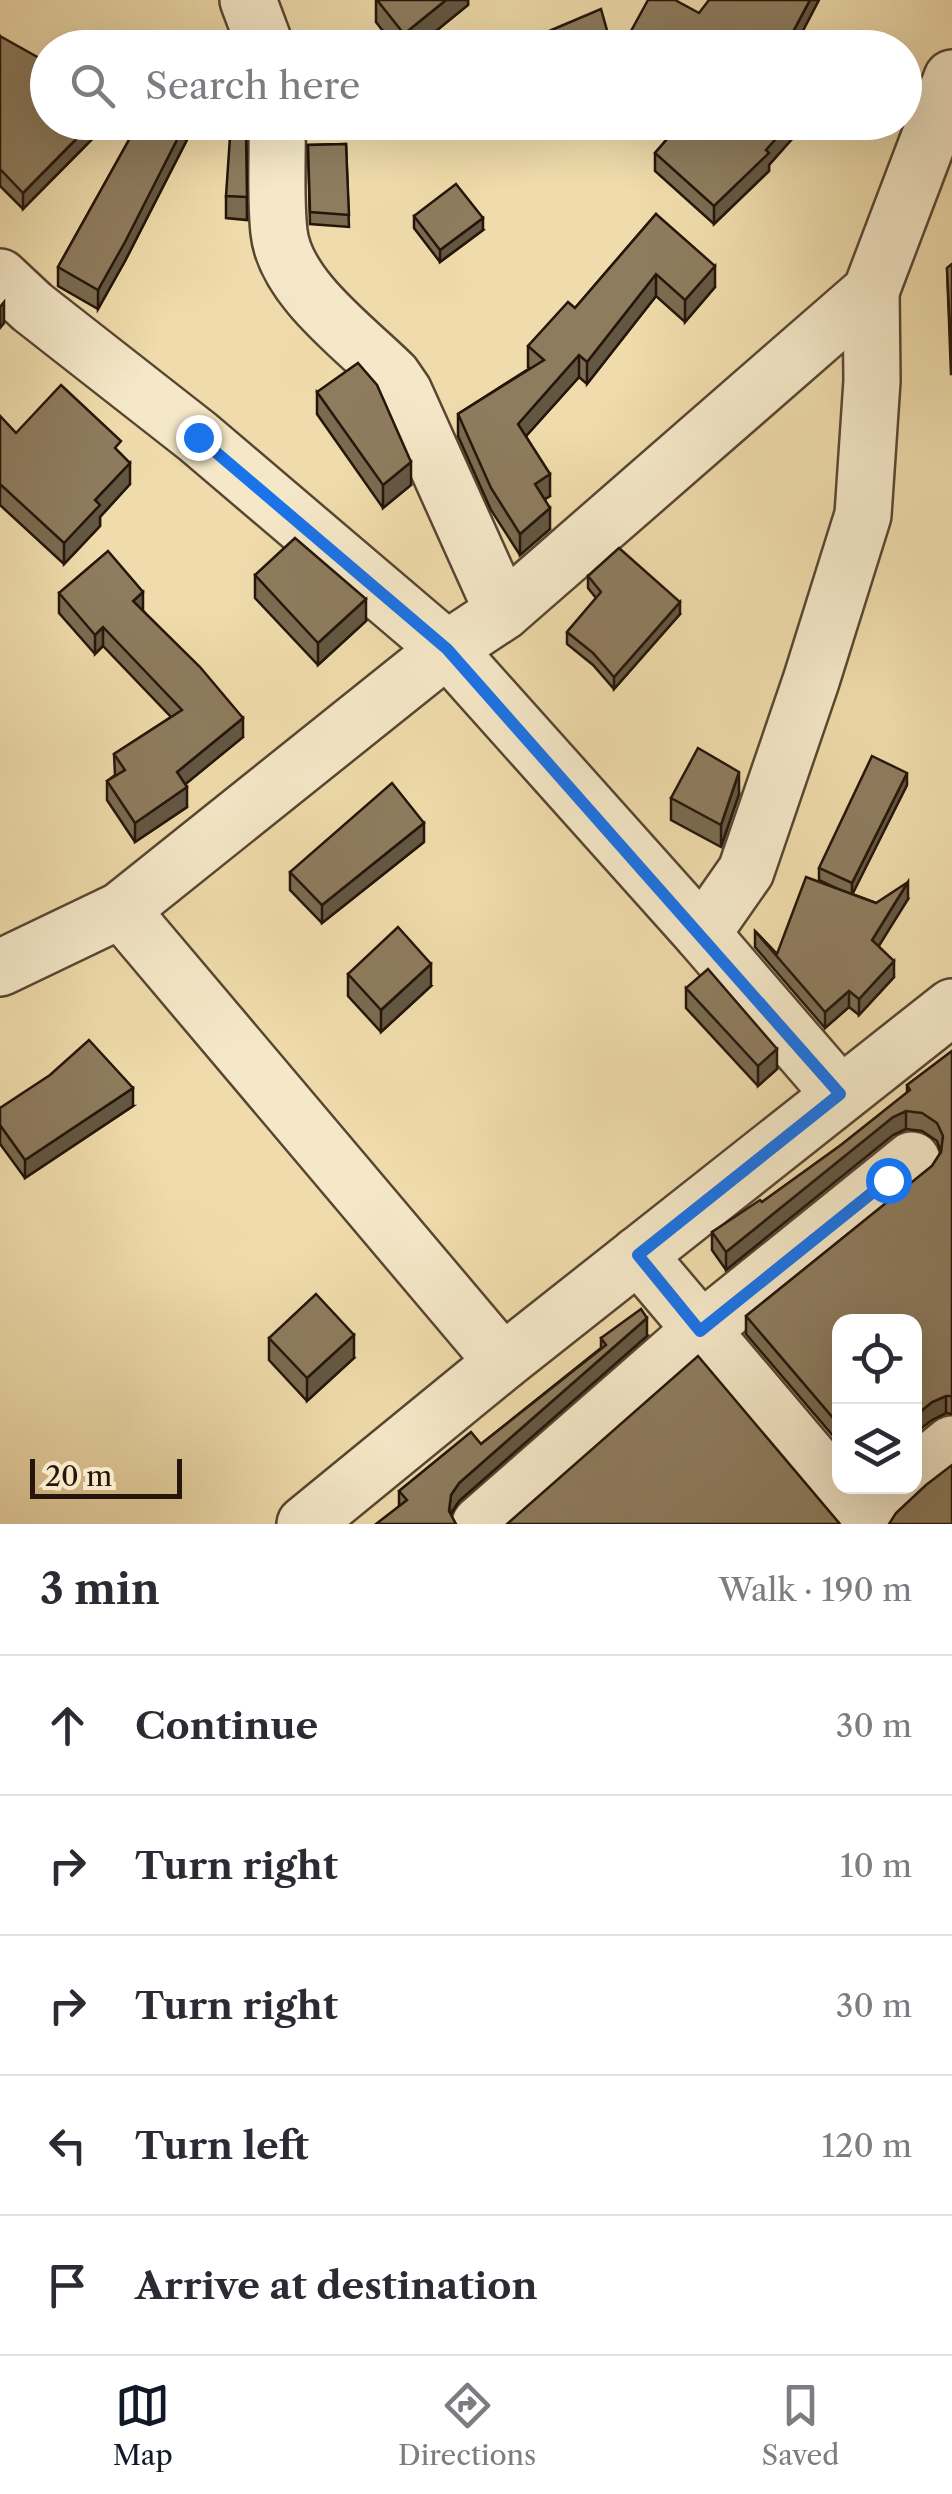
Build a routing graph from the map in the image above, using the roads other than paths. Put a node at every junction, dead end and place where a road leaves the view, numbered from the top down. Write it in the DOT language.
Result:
graph roads {
  1 [pos="248,0"];
  2 [pos="259,30"];
  3 [pos="952,78"];
  4 [pos="278,140"];
  5 [pos="0,277"];
  6 [pos="871,291"];
  7 [pos="503,612"];
  8 [pos="447,649"];
  9 [pos="121,910"];
  10 [pos="702,934"];
  11 [pos="0,968"];
  12 [pos="952,1007"];
  13 [pos="840,1094"];
  14 [pos="912,1160"];
  15 [pos="638,1255"];
  16 [pos="700,1331"];
  17 [pos="503,1362"];
  18 [pos="952,1444"];
  19 [pos="922,1469"];
  20 [pos="876,1510"];
  21 [pos="305,1524"];
  22 [pos="480,1524"];
  1 -- 2 [label="street"];
  3 -- 6 [label="street"];
  4 -- 7 [label="street"];
  5 -- 8 [label="street"];
  6 -- 7 [label="street"];
  6 -- 10 [label="street"];
  7 -- 8 [label="street"];
  8 -- 9 [label="street"];
  8 -- 10 [label="street"];
  9 -- 11 [label="street"];
  9 -- 17 [label="street"];
  10 -- 13 [label="street"];
  12 -- 13 [label="street"];
  13 -- 15 [label="street"];
  14 -- 16 [label="street"];
  15 -- 16 [label="street"];
  15 -- 17 [label="street"];
  16 -- 20 [label="street"];
  16 -- 22 [label="street"];
  17 -- 21 [label="street"];
  18 -- 19 [label="street"];
}
